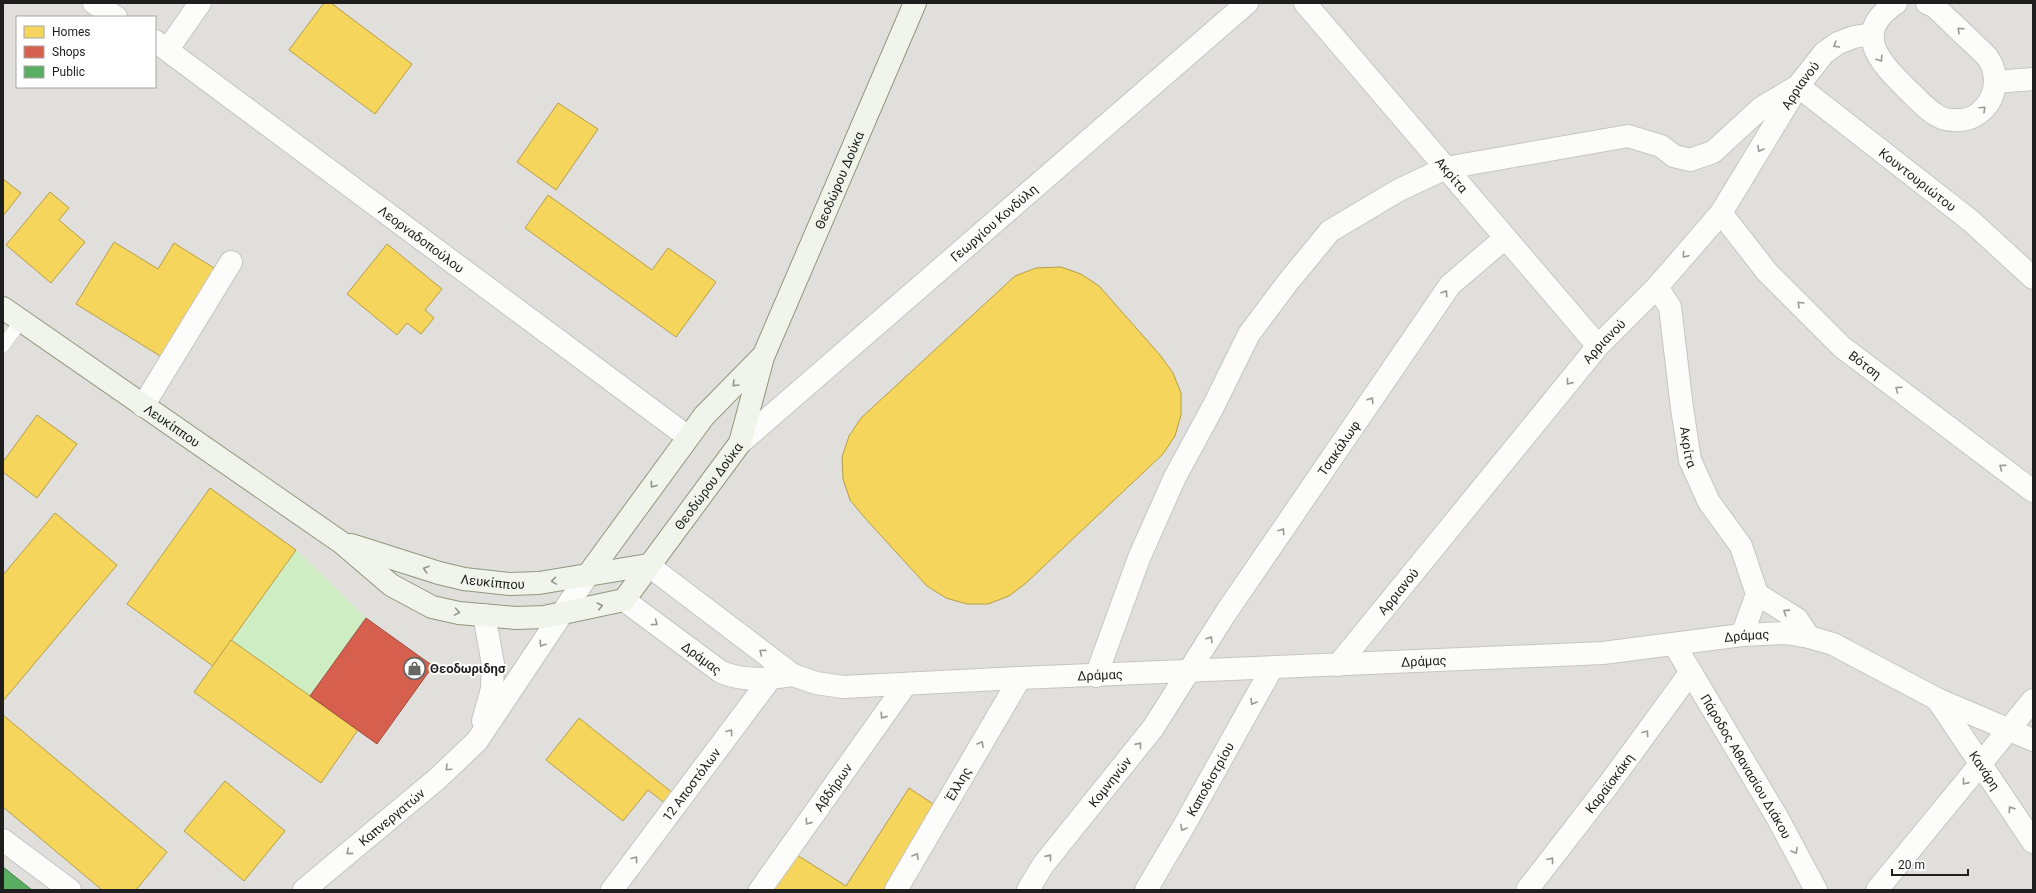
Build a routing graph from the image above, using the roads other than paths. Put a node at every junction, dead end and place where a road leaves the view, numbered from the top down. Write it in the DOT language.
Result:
graph roads {
  1 [pos="94,3"];
  2 [pos="200,3"];
  3 [pos="915,3"];
  4 [pos="1247,3"];
  5 [pos="1305,3"];
  6 [pos="1927,3"];
  7 [pos="1887,5"];
  8 [pos="114,16"];
  9 [pos="1873,34"];
  10 [pos="162,45"];
  11 [pos="2033,79"];
  12 [pos="1995,82"];
  13 [pos="1798,86"];
  14 [pos="1446,168"];
  15 [pos="1721,213"];
  16 [pos="1505,238"];
  17 [pos="231,262"];
  18 [pos="2033,278"];
  19 [pos="1657,288"];
  20 [pos="3,308"];
  21 [pos="21,322"];
  22 [pos="3,346"];
  23 [pos="1598,346"];
  24 [pos="763,357"];
  25 [pos="143,406"];
  26 [pos="688,437"];
  27 [pos="740,443"];
  28 [pos="2033,491"];
  29 [pos="342,543"];
  30 [pos="648,565"];
  31 [pos="587,576"];
  32 [pos="1757,594"];
  33 [pos="624,600"];
  34 [pos="562,614"];
  35 [pos="484,615"];
  36 [pos="1742,635"];
  37 [pos="1809,637"];
  38 [pos="1674,644"];
  39 [pos="1338,665"];
  40 [pos="1272,668"];
  41 [pos="1189,672"];
  42 [pos="1690,673"];
  43 [pos="793,675"];
  44 [pos="1096,676"];
  45 [pos="1020,678"];
  46 [pos="770,679"];
  47 [pos="906,684"];
  48 [pos="1937,699"];
  49 [pos="2033,700"];
  50 [pos="2007,730"];
  51 [pos="2033,740"];
  52 [pos="477,741"];
  53 [pos="1980,763"];
  54 [pos="3,840"];
  55 [pos="2033,842"];
  56 [pos="311,888"];
  57 [pos="70,890"];
  58 [pos="612,890"];
  59 [pos="760,890"];
  60 [pos="896,890"];
  61 [pos="1028,890"];
  62 [pos="1146,890"];
  63 [pos="1527,890"];
  64 [pos="1816,890"];
  65 [pos="1877,890"];
  1 -- 8 [label="street"];
  2 -- 10 [label="street"];
  3 -- 24 [label="main road, Θεοδώρου Δούκα"];
  4 -- 27 [label="street, Γεωργίου Κονδύλη"];
  5 -- 14 [label="street, Ακρίτα"];
  12 -- 6 [label="street, one-way"];
  7 -- 9 [label="street"];
  9 -- 12 [label="street, one-way"];
  9 -- 13 [label="street, Αρριανού, one-way"];
  10 -- 26 [label="street, Λεορναδοπούλου"];
  11 -- 12 [label="street"];
  13 -- 14 [label="street"];
  13 -- 15 [label="street, Αρριανού, one-way"];
  13 -- 18 [label="street, Κουντουριώτου"];
  14 -- 16 [label="street, Ακρίτα"];
  14 -- 44 [label="street"];
  15 -- 19 [label="street, Αρριανού, one-way"];
  28 -- 15 [label="street, Βότση, one-way"];
  16 -- 23 [label="street, Ακρίτα"];
  41 -- 16 [label="street, Τσακάλωφ, one-way"];
  17 -- 25 [label="street"];
  19 -- 23 [label="street, Αρριανού"];
  19 -- 32 [label="street, Ακρίτα"];
  20 -- 21 [label="main road, Λευκίππου"];
  21 -- 22 [label="lane"];
  21 -- 25 [label="main road, Λευκίππου"];
  23 -- 39 [label="street, Αρριανού, one-way"];
  24 -- 26 [label="main road, Θεοδώρου Δούκα, one-way"];
  24 -- 27 [label="main road, Θεοδώρου Δούκα"];
  25 -- 29 [label="main road, Λευκίππου"];
  26 -- 31 [label="main road, Θεοδώρου Δούκα, one-way"];
  27 -- 30 [label="main road, Θεοδώρου Δούκα"];
  31 -- 29 [label="main road, Λευκίππου, one-way"];
  29 -- 35 [label="main road, Λευκίππου, one-way"];
  30 -- 31 [label="main road, Λευκίππου"];
  30 -- 33 [label="main road, Θεοδώρου Δούκα"];
  43 -- 30 [label="street, Δράμας, one-way"];
  31 -- 34 [label="street, Καπνεργατών"];
  32 -- 36 [label="street"];
  37 -- 32 [label="street, one-way"];
  34 -- 33 [label="main road, Λευκίππου, one-way"];
  33 -- 46 [label="street, Δράμας, one-way"];
  34 -- 35 [label="main road, Λευκίππου"];
  34 -- 52 [label="street, Καπνεργατών, one-way"];
  35 -- 52 [label="street"];
  36 -- 37 [label="street, Δράμας"];
  36 -- 38 [label="street, Δράμας"];
  37 -- 48 [label="street, Δράμας"];
  38 -- 39 [label="street, Δράμας"];
  38 -- 42 [label="street, Πάροδος Αθανασίου Διάκου"];
  39 -- 40 [label="street, Δράμας"];
  40 -- 41 [label="street, Δράμας"];
  40 -- 62 [label="street, Καποδιστρίου, one-way"];
  41 -- 44 [label="street, Δράμας"];
  61 -- 41 [label="street, Κομνηνών, one-way"];
  63 -- 42 [label="street, Καραϊσκάκη, one-way"];
  42 -- 64 [label="street, Πάροδος Αθανασίου Διάκου, one-way"];
  43 -- 46 [label="street, Δράμας"];
  43 -- 47 [label="street, Δράμας"];
  44 -- 45 [label="street, Δράμας"];
  45 -- 47 [label="street, Δράμας"];
  60 -- 45 [label="street, Έλλης, one-way"];
  58 -- 46 [label="street, 12 Αποστόλων, one-way"];
  47 -- 59 [label="street, Αβδήρων, one-way"];
  48 -- 50 [label="street, Δράμας"];
  48 -- 53 [label="street, Κανάρη"];
  49 -- 50 [label="street"];
  50 -- 51 [label="street, Δράμας"];
  50 -- 53 [label="street"];
  52 -- 56 [label="street, Καπνεργατών, one-way"];
  55 -- 53 [label="street, Κανάρη, one-way"];
  53 -- 65 [label="street, one-way"];
  54 -- 57 [label="street"];
}
